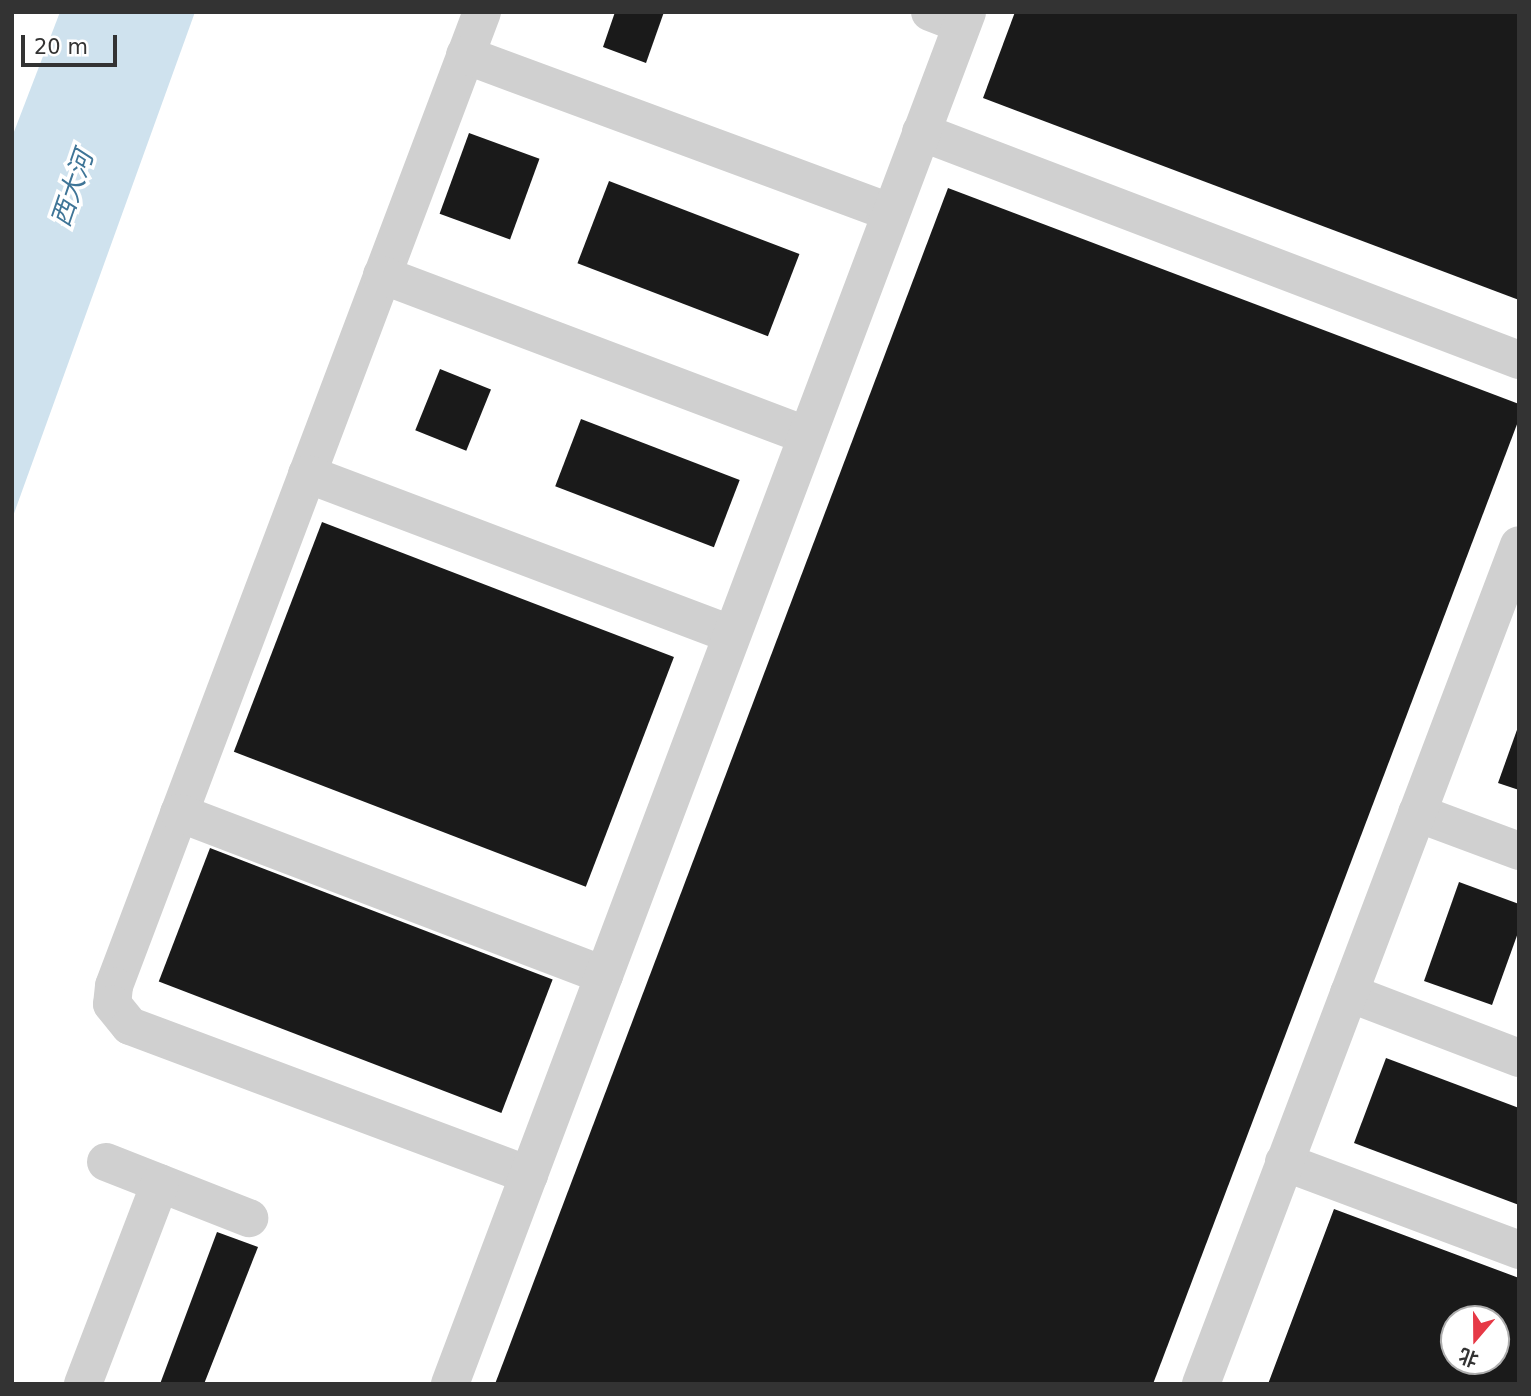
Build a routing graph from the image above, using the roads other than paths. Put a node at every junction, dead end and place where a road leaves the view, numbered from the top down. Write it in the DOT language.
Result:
graph roads {
  1 [pos="482,12"];
  2 [pos="953,16"];
  3 [pos="465,55"];
  4 [pos="921,132"];
  5 [pos="891,213"];
  6 [pos="382,275"];
  7 [pos="1519,360"];
  8 [pos="807,436"];
  9 [pos="307,474"];
  10 [pos="1518,551"];
  11 [pos="732,635"];
  12 [pos="179,813"];
  13 [pos="1417,813"];
  14 [pos="1519,851"];
  15 [pos="604,975"];
  16 [pos="1349,993"];
  17 [pos="1519,1058"];
  18 [pos="106,1162"];
  19 [pos="1284,1162"];
  20 [pos="528,1175"];
  21 [pos="160,1183"];
  22 [pos="249,1218"];
  23 [pos="1519,1250"];
  24 [pos="83,1384"];
  25 [pos="450,1384"];
  26 [pos="1201,1384"];
  1 -- 3 [label="lane"];
  2 -- 4 [label="lane"];
  3 -- 5 [label="lane"];
  3 -- 6 [label="lane"];
  4 -- 5 [label="lane"];
  4 -- 7 [label="lane"];
  5 -- 8 [label="lane"];
  6 -- 8 [label="lane"];
  6 -- 9 [label="lane"];
  8 -- 11 [label="lane"];
  9 -- 11 [label="lane"];
  9 -- 12 [label="lane"];
  10 -- 13 [label="lane"];
  11 -- 15 [label="lane"];
  12 -- 15 [label="lane"];
  12 -- 20 [label="lane"];
  13 -- 14 [label="lane"];
  13 -- 16 [label="lane"];
  15 -- 20 [label="lane"];
  16 -- 17 [label="lane"];
  16 -- 19 [label="lane"];
  18 -- 21 [label="lane"];
  19 -- 23 [label="lane"];
  19 -- 26 [label="lane"];
  20 -- 25 [label="lane"];
  21 -- 22 [label="lane"];
  21 -- 24 [label="lane"];
}
